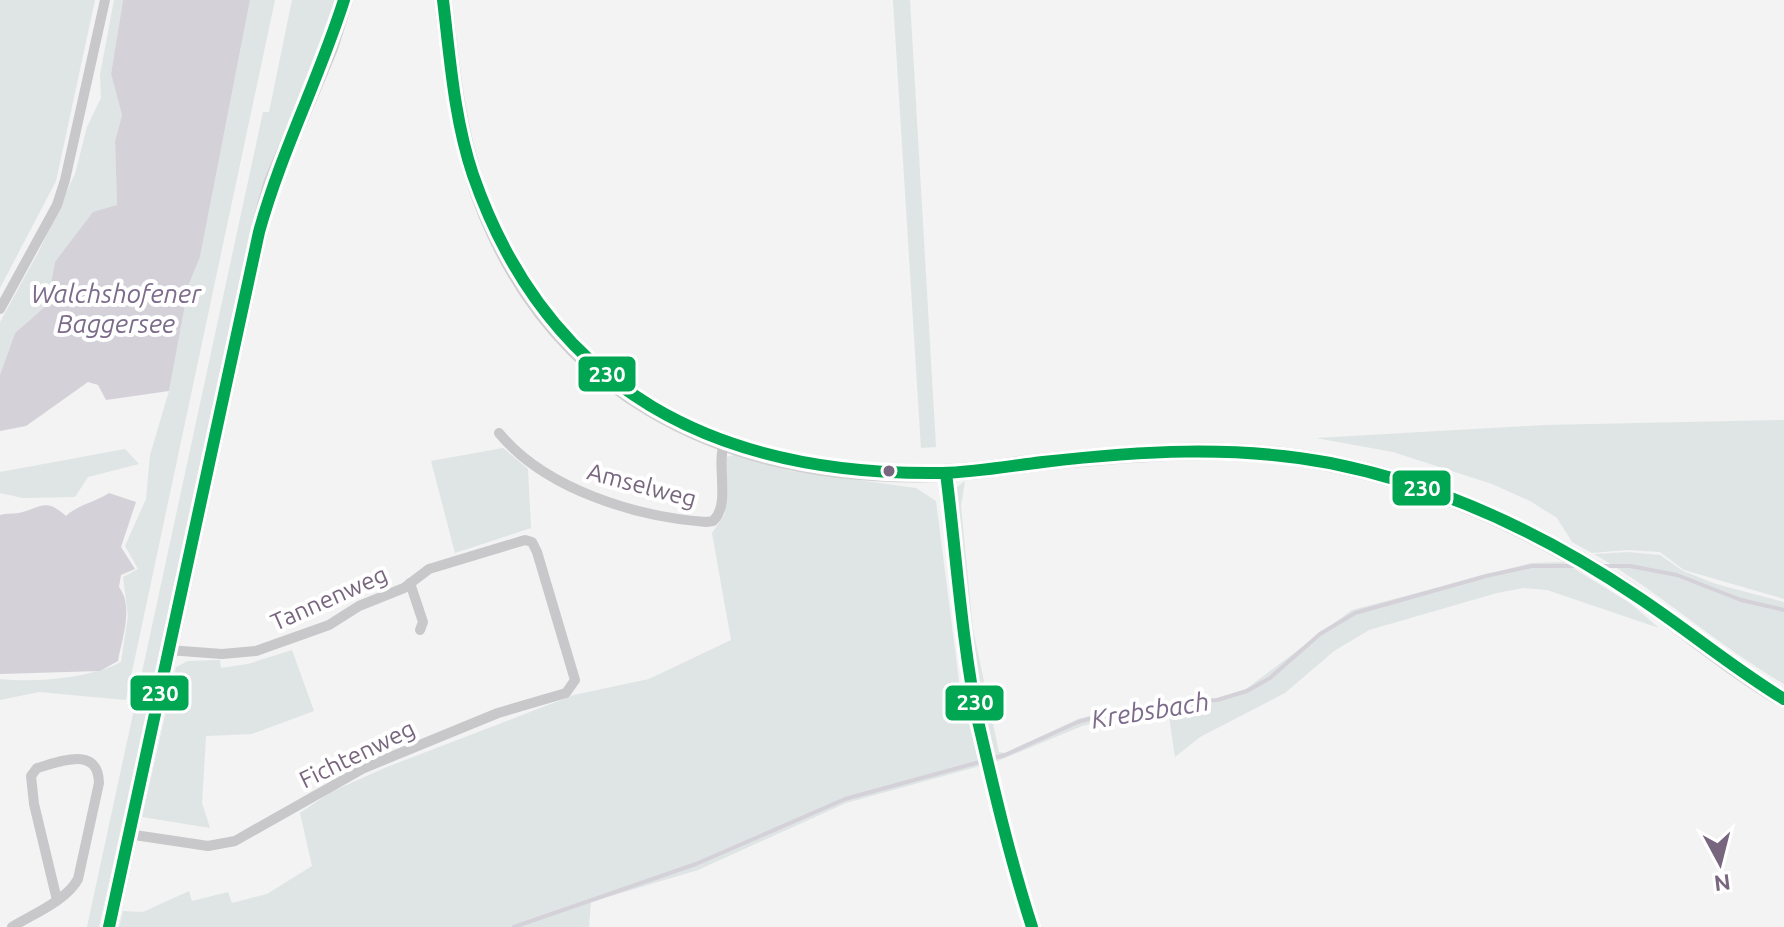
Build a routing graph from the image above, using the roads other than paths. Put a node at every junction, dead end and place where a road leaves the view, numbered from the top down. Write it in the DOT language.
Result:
graph roads {
  1 [pos="105,0"];
  2 [pos="344,0"];
  3 [pos="443,0"];
  4 [pos="0,309"];
  5 [pos="499,433"];
  6 [pos="724,444"];
  7 [pos="946,473"];
  8 [pos="410,583"];
  9 [pos="420,630"];
  10 [pos="168,650"];
  11 [pos="569,658"];
  12 [pos="1784,699"];
  13 [pos="128,834"];
  14 [pos="57,900"];
  15 [pos="12,927"];
  16 [pos="109,927"];
  17 [pos="1032,927"];
  1 -- 4 [label="street"];
  2 -- 10 [label="street"];
  3 -- 6 [label="street"];
  5 -- 6 [label="street, Amselweg"];
  6 -- 7 [label="street"];
  7 -- 12 [label="street"];
  7 -- 17 [label="street"];
  8 -- 9 [label="street, Tannenweg"];
  8 -- 10 [label="street, Tannenweg"];
  8 -- 11 [label="street, Tannenweg"];
  10 -- 13 [label="street"];
  11 -- 13 [label="street, Fichtenweg"];
  13 -- 16 [label="street"];
  14 -- 14 [label="street"];
  14 -- 15 [label="street"];
}
